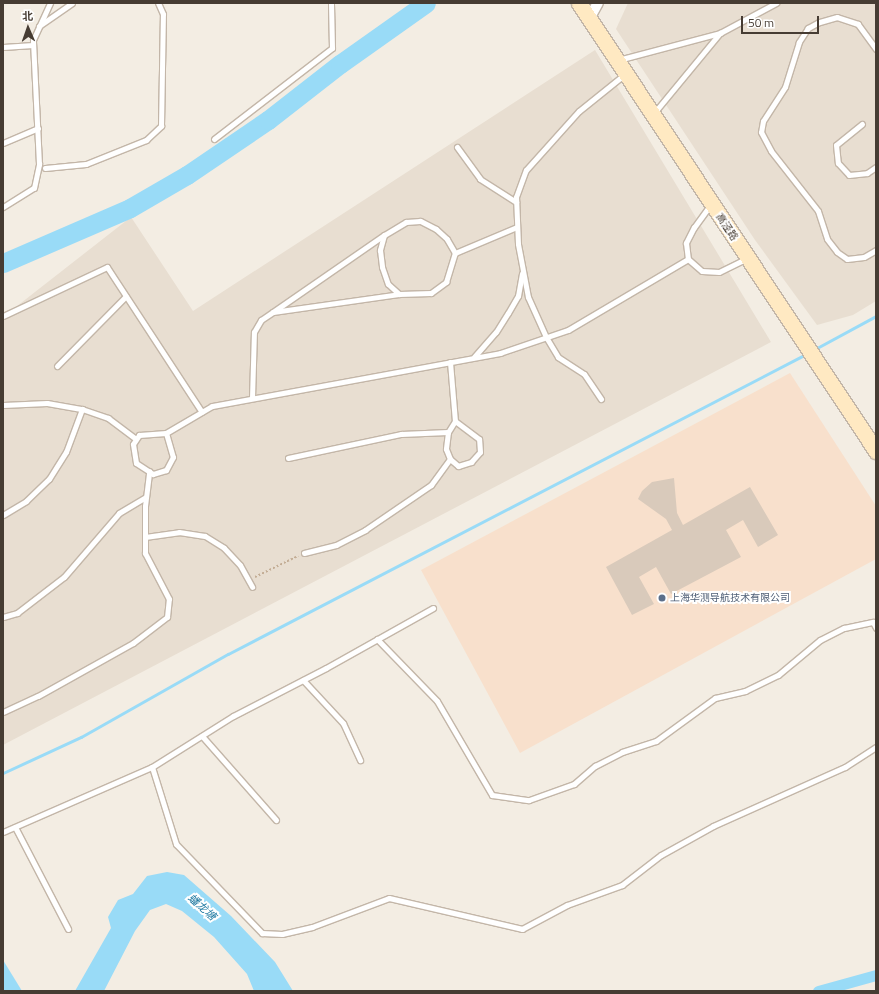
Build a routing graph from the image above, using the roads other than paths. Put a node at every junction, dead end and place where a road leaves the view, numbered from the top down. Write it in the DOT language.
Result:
graph roads {
  1 [pos="50,3"];
  2 [pos="72,3"];
  3 [pos="158,3"];
  4 [pos="330,3"];
  5 [pos="579,3"];
  6 [pos="598,3"];
  7 [pos="776,3"];
  8 [pos="589,19"];
  9 [pos="39,26"];
  10 [pos="720,33"];
  11 [pos="33,45"];
  12 [pos="3,47"];
  13 [pos="876,49"];
  14 [pos="617,60"];
  15 [pos="626,73"];
  16 [pos="654,114"];
  17 [pos="862,124"];
  18 [pos="38,128"];
  19 [pos="214,139"];
  20 [pos="3,143"];
  21 [pos="456,147"];
  22 [pos="876,167"];
  23 [pos="45,168"];
  24 [pos="516,202"];
  25 [pos="712,204"];
  26 [pos="3,207"];
  27 [pos="517,227"];
  28 [pos="384,236"];
  29 [pos="876,250"];
  30 [pos="455,253"];
  31 [pos="748,258"];
  32 [pos="688,259"];
  33 [pos="523,270"];
  34 [pos="399,294"];
  35 [pos="126,296"];
  36 [pos="273,312"];
  37 [pos="3,316"];
  38 [pos="546,337"];
  39 [pos="473,358"];
  40 [pos="450,362"];
  41 [pos="57,366"];
  42 [pos="252,398"];
  43 [pos="601,399"];
  44 [pos="3,406"];
  45 [pos="82,409"];
  46 [pos="202,412"];
  47 [pos="455,421"];
  48 [pos="448,432"];
  49 [pos="166,433"];
  50 [pos="136,439"];
  51 [pos="876,451"];
  52 [pos="288,458"];
  53 [pos="450,459"];
  54 [pos="149,471"];
  55 [pos="146,497"];
  56 [pos="3,515"];
  57 [pos="144,537"];
  58 [pos="304,553"];
  59 [pos="252,587"];
  60 [pos="433,608"];
  61 [pos="3,617"];
  62 [pos="876,628"];
  63 [pos="377,639"];
  64 [pos="303,680"];
  65 [pos="3,712"];
  66 [pos="202,736"];
  67 [pos="876,747"];
  68 [pos="360,760"];
  69 [pos="152,767"];
  70 [pos="276,820"];
  71 [pos="15,827"];
  72 [pos="3,832"];
  73 [pos="68,928"];
  1 -- 9 [label="lane"];
  2 -- 9 [label="lane"];
  3 -- 23 [label="lane"];
  4 -- 19 [label="lane"];
  5 -- 8 [label="main road, 高泾路"];
  6 -- 8 [label="street"];
  7 -- 10 [label="lane"];
  8 -- 14 [label="main road, 高泾路"];
  9 -- 11 [label="lane"];
  10 -- 14 [label="lane"];
  10 -- 16 [label="lane"];
  11 -- 12 [label="lane"];
  11 -- 18 [label="lane"];
  13 -- 29 [label="lane"];
  14 -- 15 [label="main road, 高泾路"];
  15 -- 16 [label="main road, 高泾路"];
  15 -- 24 [label="lane"];
  16 -- 25 [label="main road, 高泾路"];
  17 -- 22 [label="lane"];
  18 -- 20 [label="lane"];
  18 -- 26 [label="lane"];
  21 -- 24 [label="lane"];
  24 -- 27 [label="lane"];
  25 -- 31 [label="main road, 高泾路"];
  25 -- 32 [label="lane"];
  27 -- 30 [label="lane"];
  27 -- 33 [label="lane"];
  28 -- 30 [label="lane"];
  28 -- 34 [label="lane"];
  28 -- 36 [label="lane"];
  30 -- 34 [label="lane"];
  31 -- 32 [label="lane"];
  31 -- 51 [label="main road, 高泾路"];
  32 -- 38 [label="lane"];
  33 -- 38 [label="lane"];
  33 -- 39 [label="lane"];
  34 -- 36 [label="lane"];
  35 -- 37 [label="lane"];
  35 -- 41 [label="lane"];
  35 -- 46 [label="lane"];
  36 -- 42 [label="lane"];
  38 -- 39 [label="lane"];
  38 -- 43 [label="lane"];
  39 -- 40 [label="lane"];
  40 -- 42 [label="lane"];
  40 -- 47 [label="lane"];
  42 -- 46 [label="lane"];
  44 -- 45 [label="lane"];
  45 -- 50 [label="lane"];
  45 -- 56 [label="lane"];
  46 -- 49 [label="lane"];
  47 -- 48 [label="lane"];
  47 -- 53 [label="lane"];
  48 -- 52 [label="lane"];
  48 -- 53 [label="lane"];
  49 -- 50 [label="lane"];
  49 -- 54 [label="lane"];
  50 -- 54 [label="lane"];
  53 -- 58 [label="lane"];
  54 -- 55 [label="lane"];
  55 -- 57 [label="lane"];
  55 -- 61 [label="lane"];
  57 -- 59 [label="lane"];
  57 -- 65 [label="lane"];
  60 -- 63 [label="lane"];
  62 -- 63 [label="lane"];
  63 -- 64 [label="lane"];
  64 -- 66 [label="lane"];
  64 -- 68 [label="lane"];
  66 -- 69 [label="lane"];
  66 -- 70 [label="lane"];
  67 -- 69 [label="lane"];
  69 -- 71 [label="lane"];
  71 -- 72 [label="lane"];
  71 -- 73 [label="lane"];
}
